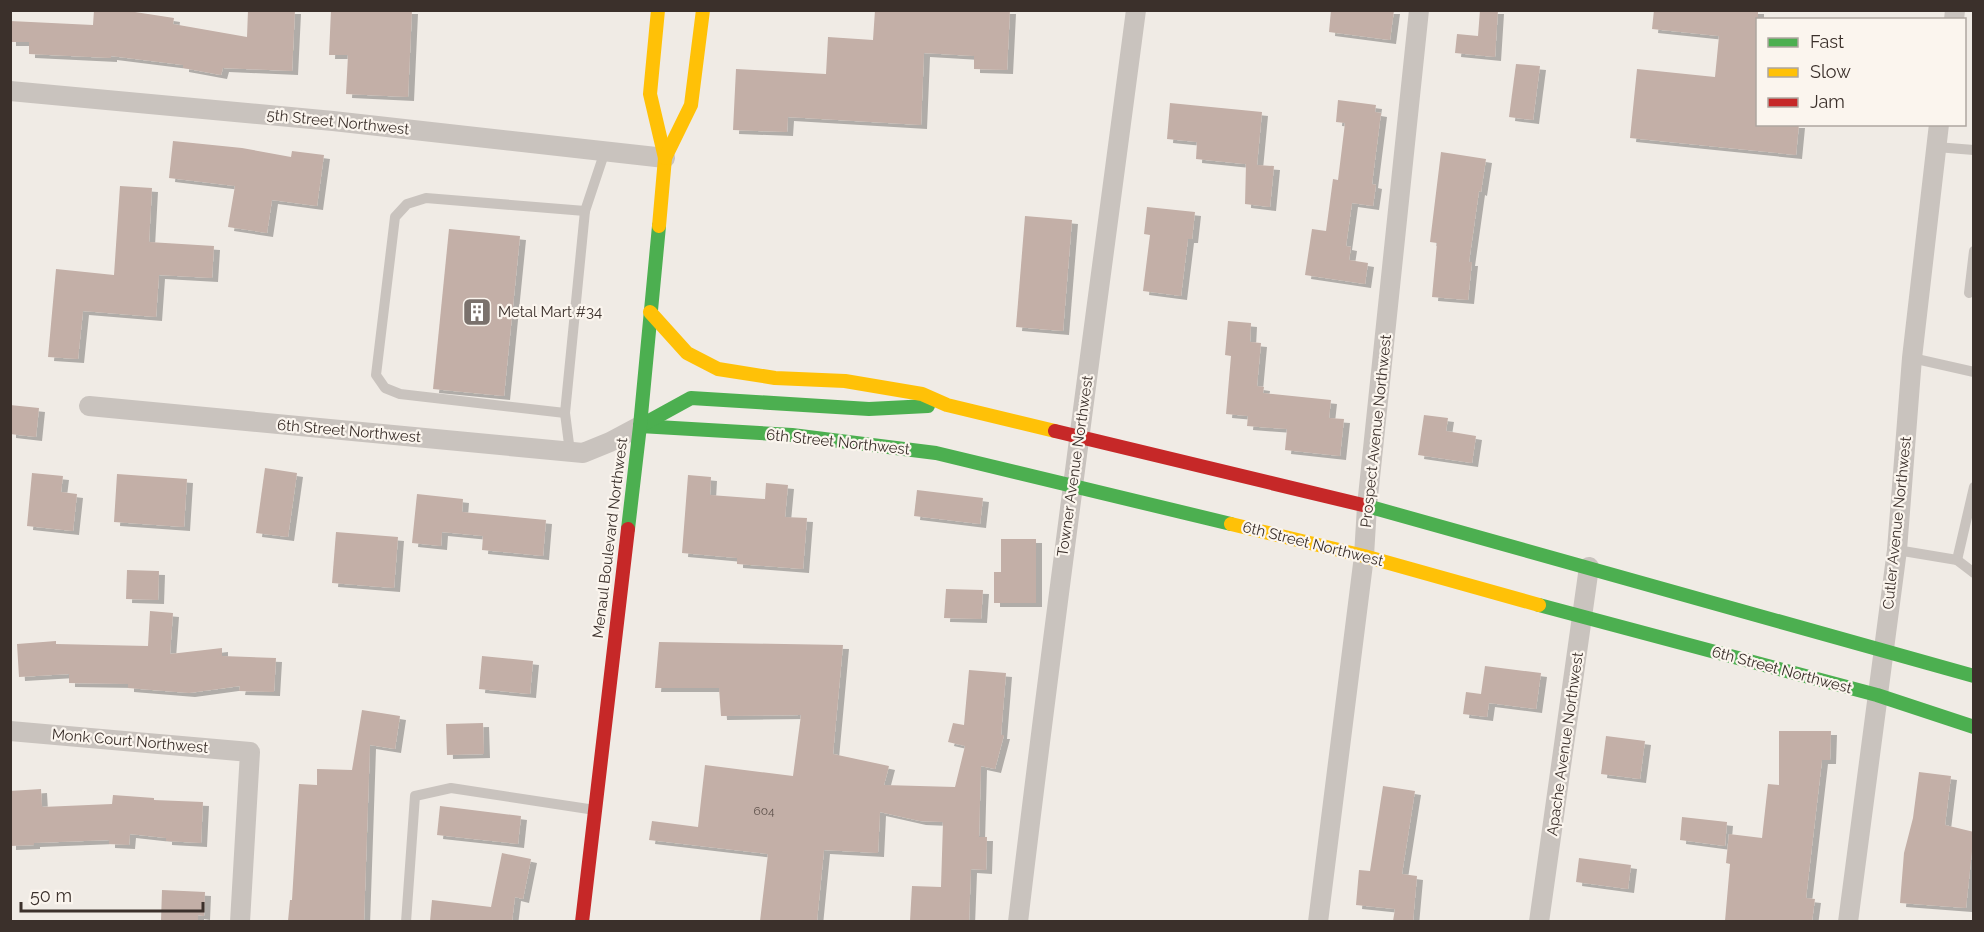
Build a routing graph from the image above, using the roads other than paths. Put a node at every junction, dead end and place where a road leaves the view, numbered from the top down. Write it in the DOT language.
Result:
graph roads {
  1 [pos="658,10"];
  2 [pos="703,10"];
  3 [pos="1136,10"];
  4 [pos="1419,10"];
  5 [pos="10,91"];
  6 [pos="1940,126"];
  7 [pos="1936,147"];
  8 [pos="1974,150"];
  9 [pos="605,152"];
  10 [pos="665,158"];
  11 [pos="585,211"];
  12 [pos="1974,251"];
  13 [pos="1969,292"];
  14 [pos="650,312"];
  15 [pos="1912,358"];
  16 [pos="1974,372"];
  17 [pos="947,405"];
  18 [pos="89,406"];
  19 [pos="565,413"];
  20 [pos="640,426"];
  21 [pos="1080,437"];
  22 [pos="570,452"];
  23 [pos="1073,485"];
  24 [pos="1974,487"];
  25 [pos="1367,506"];
  26 [pos="1897,550"];
  27 [pos="1364,556"];
  28 [pos="1957,560"];
  29 [pos="1589,567"];
  30 [pos="1974,573"];
  31 [pos="1583,617"];
  32 [pos="1883,651"];
  33 [pos="1974,676"];
  34 [pos="1877,695"];
  35 [pos="1974,727"];
  36 [pos="10,731"];
  37 [pos="596,810"];
  38 [pos="240,921"];
  39 [pos="406,921"];
  40 [pos="582,921"];
  41 [pos="1018,921"];
  42 [pos="1318,921"];
  43 [pos="1539,921"];
  44 [pos="1848,921"];
  1 -- 10 [label="main road, Menaul Boulevard Northwest"];
  2 -- 10 [label="main road, Menaul Boulevard Northwest"];
  3 -- 21 [label="street, Towner Avenue Northwest"];
  4 -- 25 [label="street, Prospect Avenue Northwest"];
  5 -- 9 [label="street, 5th Street Northwest"];
  6 -- 7 [label="street, Cutler Avenue Northwest"];
  7 -- 8 [label="lane"];
  7 -- 15 [label="street, Cutler Avenue Northwest"];
  9 -- 10 [label="street, 5th Street Northwest"];
  9 -- 11 [label="lane"];
  10 -- 14 [label="main road, Menaul Boulevard Northwest"];
  11 -- 19 [label="lane"];
  11 -- 19 [label="lane"];
  12 -- 13 [label="lane"];
  14 -- 17 [label="main road, 6th Street Northwest"];
  14 -- 20 [label="main road, Menaul Boulevard Northwest"];
  15 -- 16 [label="lane"];
  15 -- 26 [label="street, Cutler Avenue Northwest"];
  17 -- 20 [label="main road, 6th Street Northwest"];
  17 -- 21 [label="main road, 6th Street Northwest"];
  18 -- 22 [label="street, 6th Street Northwest"];
  19 -- 22 [label="lane"];
  20 -- 22 [label="street, 6th Street Northwest"];
  20 -- 23 [label="main road, 6th Street Northwest"];
  20 -- 37 [label="main road, Menaul Boulevard Northwest"];
  21 -- 23 [label="street, Towner Avenue Northwest"];
  21 -- 25 [label="main road, 6th Street Northwest"];
  23 -- 27 [label="main road, 6th Street Northwest"];
  23 -- 41 [label="street, Towner Avenue Northwest"];
  24 -- 28 [label="lane"];
  25 -- 27 [label="street, Prospect Avenue Northwest"];
  25 -- 29 [label="main road, 6th Street Northwest"];
  26 -- 28 [label="lane"];
  26 -- 32 [label="street, Cutler Avenue Northwest"];
  27 -- 31 [label="main road, 6th Street Northwest"];
  27 -- 42 [label="street, Prospect Avenue Northwest"];
  28 -- 30 [label="lane"];
  29 -- 31 [label="street, Apache Avenue Northwest"];
  29 -- 32 [label="main road, 6th Street Northwest"];
  31 -- 34 [label="main road, 6th Street Northwest"];
  31 -- 43 [label="street, Apache Avenue Northwest"];
  32 -- 33 [label="main road, 6th Street Northwest"];
  32 -- 34 [label="street, Cutler Avenue Northwest"];
  34 -- 35 [label="main road, 6th Street Northwest"];
  34 -- 44 [label="street, Cutler Avenue Northwest"];
  36 -- 38 [label="street, Monk Court Northwest"];
  37 -- 39 [label="lane"];
  37 -- 40 [label="main road, Menaul Boulevard Northwest"];
}
